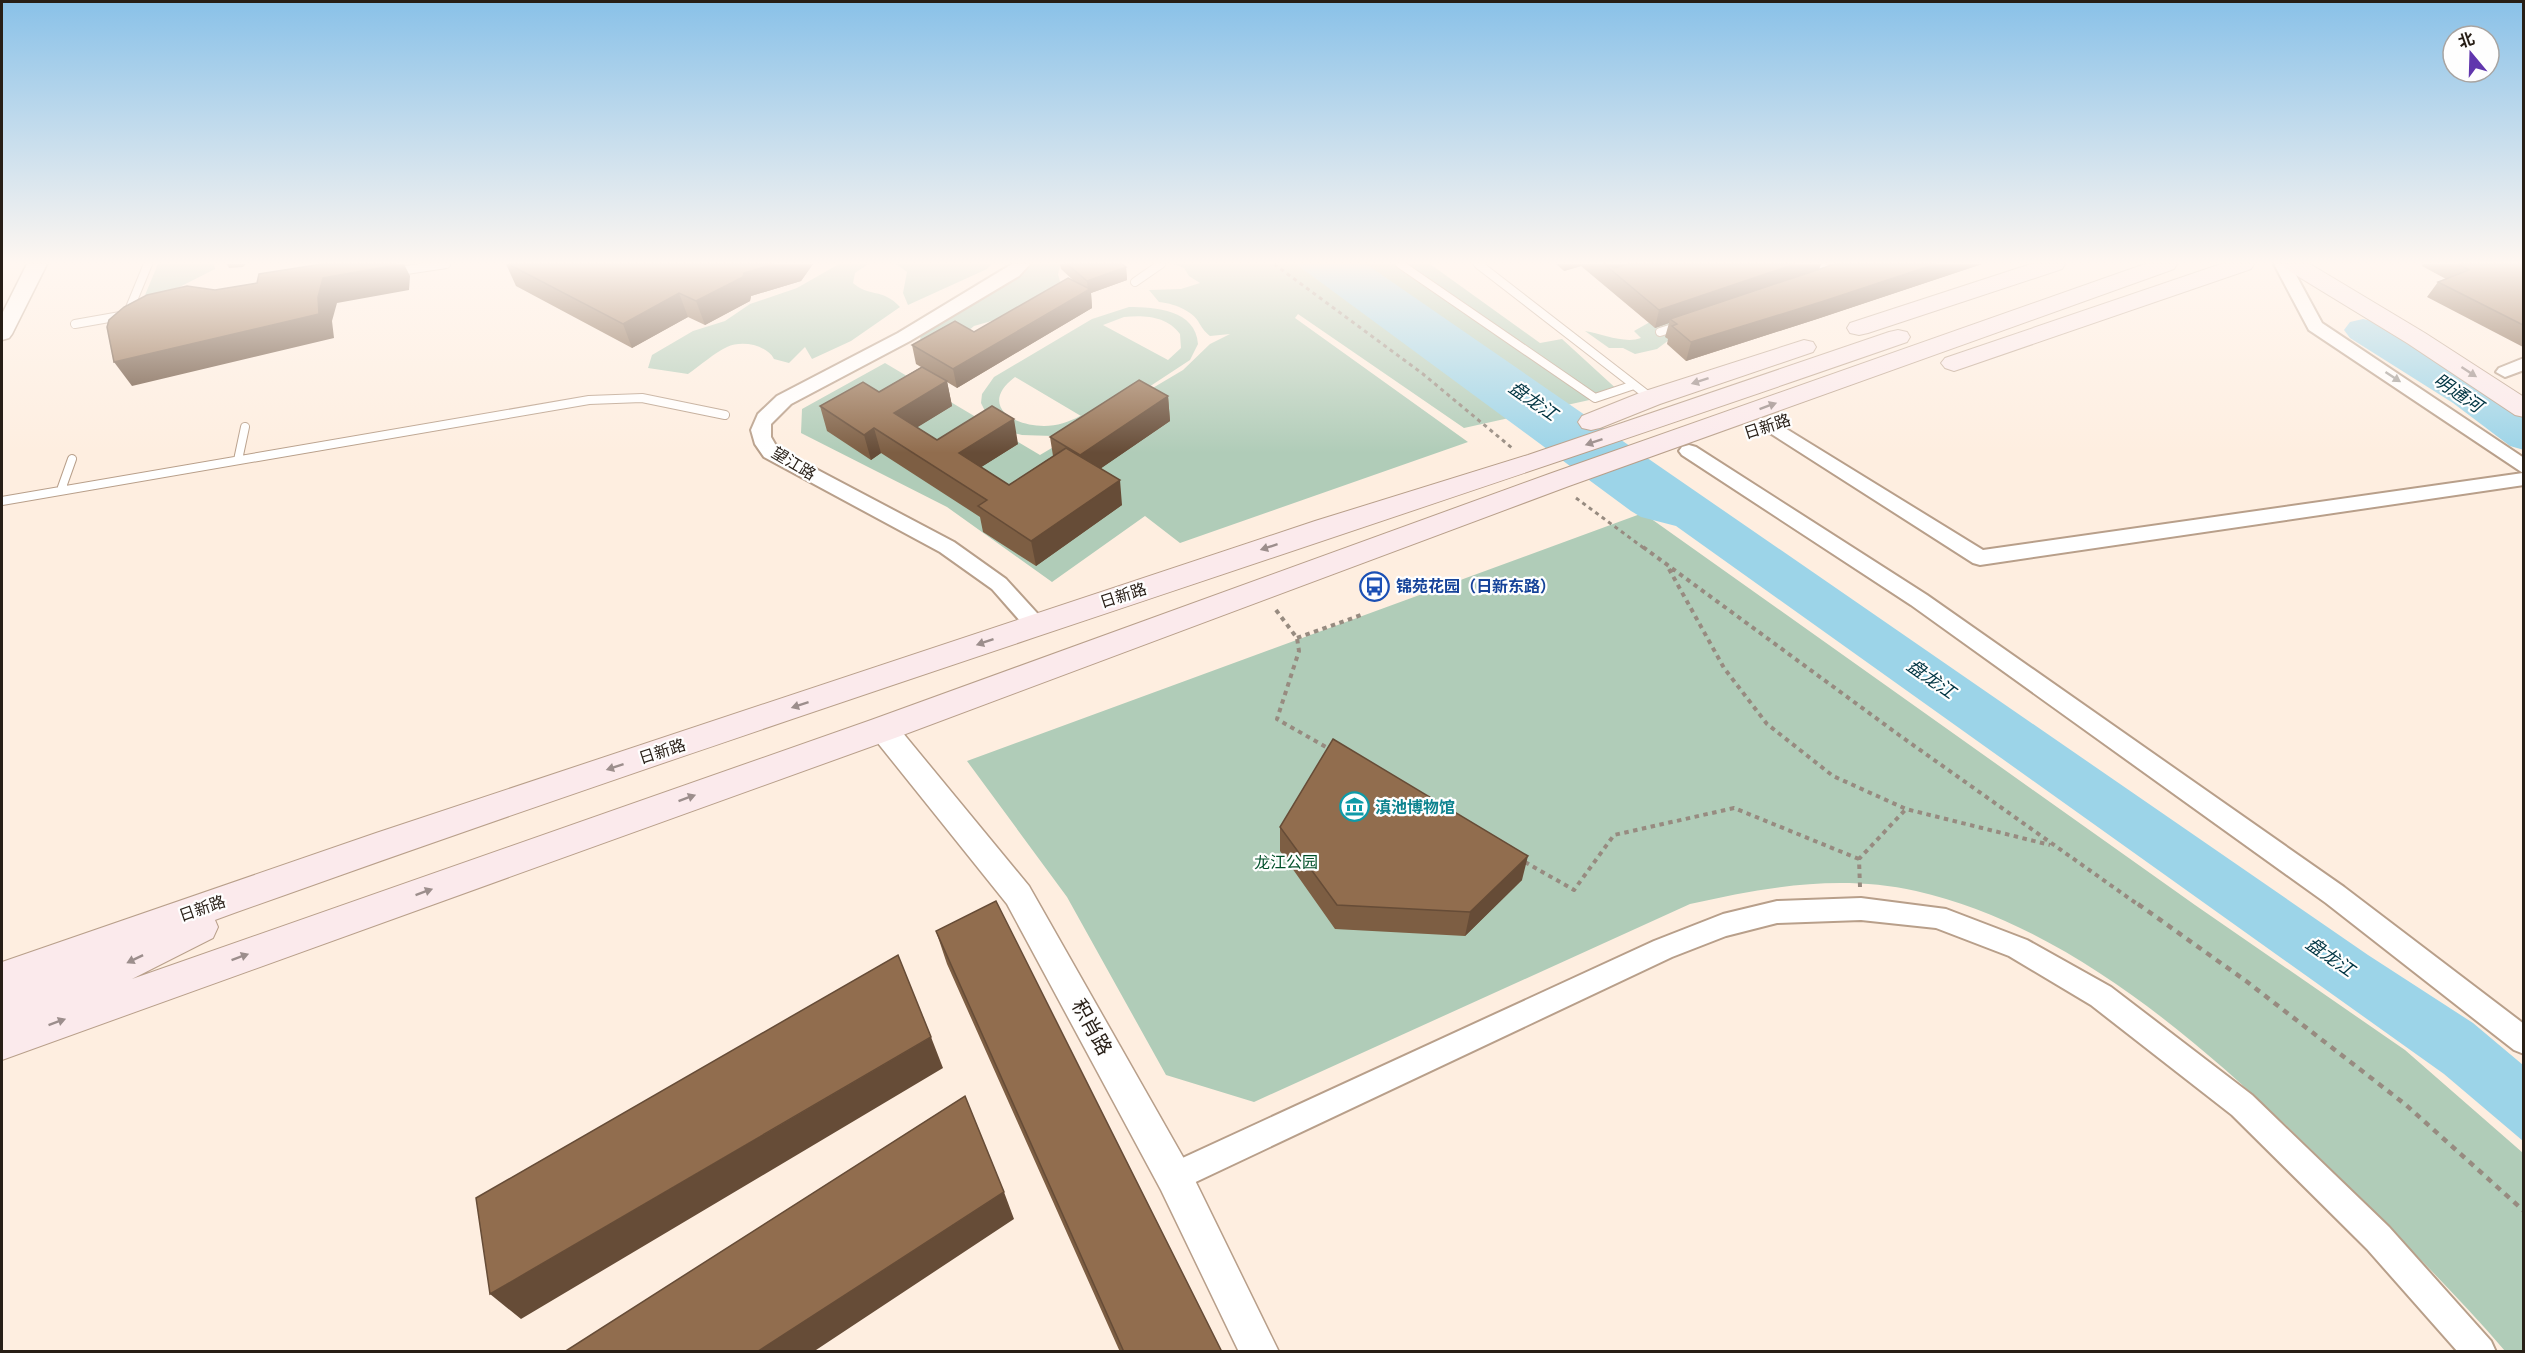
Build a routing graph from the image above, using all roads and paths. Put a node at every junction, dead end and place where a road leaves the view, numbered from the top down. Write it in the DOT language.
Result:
graph roads {
  1 [pos="921,327"];
  2 [pos="1360,327"];
  3 [pos="1492,327"];
  4 [pos="1552,327"];
  5 [pos="1674,327"];
  6 [pos="1866,327"];
  7 [pos="1927,327"];
  8 [pos="1989,327"];
  9 [pos="2058,327"];
  10 [pos="2318,327"];
  11 [pos="2398,327"];
  12 [pos="2436,327"];
  13 [pos="1660,332"];
  14 [pos="2517,373"];
  15 [pos="1640,403"];
  16 [pos="2523,409"];
  17 [pos="725,415"];
  18 [pos="1768,426"];
  19 [pos="245,428"];
  20 [pos="1681,446"];
  21 [pos="1527,454"];
  22 [pos="72,459"];
  23 [pos="238,460"];
  24 [pos="2523,467"];
  25 [pos="2523,479"];
  26 [pos="1562,485"];
  27 [pos="61,490"];
  28 [pos="2,501"];
  29 [pos="1668,566"];
  30 [pos="1275,585"];
  31 [pos="1364,614"];
  32 [pos="1036,624"];
  33 [pos="1297,638"];
  34 [pos="884,729"];
  35 [pos="1339,755"];
  36 [pos="1906,809"];
  37 [pos="2055,846"];
  38 [pos="1859,859"];
  39 [pos="339,860"];
  40 [pos="1523,861"];
  41 [pos="1861,909"];
  42 [pos="2,979"];
  43 [pos="2,1011"];
  44 [pos="2523,1041"];
  45 [pos="2,1042"];
  46 [pos="1174,1177"];
  47 [pos="2523,1211"];
  48 [pos="1260,1352"];
  49 [pos="2480,1352"];
  1 -- 32 [label="street, 望江路"];
  2 -- 21 [label="path"];
  3 -- 15 [label="lane"];
  4 -- 15 [label="lane"];
  5 -- 13 [label="lane"];
  6 -- 15 [label="main road, 日新路, one-way"];
  7 -- 15 [label="main road, 日新路"];
  20 -- 8 [label="main road, 日新路, one-way"];
  9 -- 18 [label="main road, 日新路"];
  10 -- 24 [label="street, one-way"];
  11 -- 16 [label="main road, one-way"];
  12 -- 14 [label="main road"];
  15 -- 21 [label="main road, 日新路, one-way"];
  17 -- 23 [label="lane"];
  18 -- 20 [label="main road, 日新路"];
  18 -- 25 [label="street"];
  19 -- 23 [label="lane"];
  20 -- 26 [label="main road, 日新路"];
  20 -- 44 [label="street"];
  21 -- 32 [label="main road, 日新路, one-way"];
  22 -- 27 [label="lane"];
  23 -- 27 [label="lane"];
  26 -- 29 [label="path"];
  26 -- 30 [label="main road, 日新路"];
  27 -- 28 [label="lane"];
  29 -- 36 [label="path"];
  29 -- 37 [label="path"];
  30 -- 33 [label="path"];
  30 -- 34 [label="main road, 日新路"];
  31 -- 33 [label="path"];
  32 -- 39 [label="main road, 日新路, one-way"];
  33 -- 35 [label="path"];
  45 -- 34 [label="main road, 日新路, one-way"];
  34 -- 46 [label="street, 积肖路"];
  36 -- 37 [label="path"];
  36 -- 38 [label="path"];
  37 -- 47 [label="path"];
  38 -- 40 [label="path"];
  38 -- 41 [label="path"];
  39 -- 42 [label="main road, 日新路"];
  39 -- 43 [label="main road, one-way"];
  41 -- 46 [label="street"];
  41 -- 49 [label="street"];
  46 -- 48 [label="street, 积肖路"];
}
